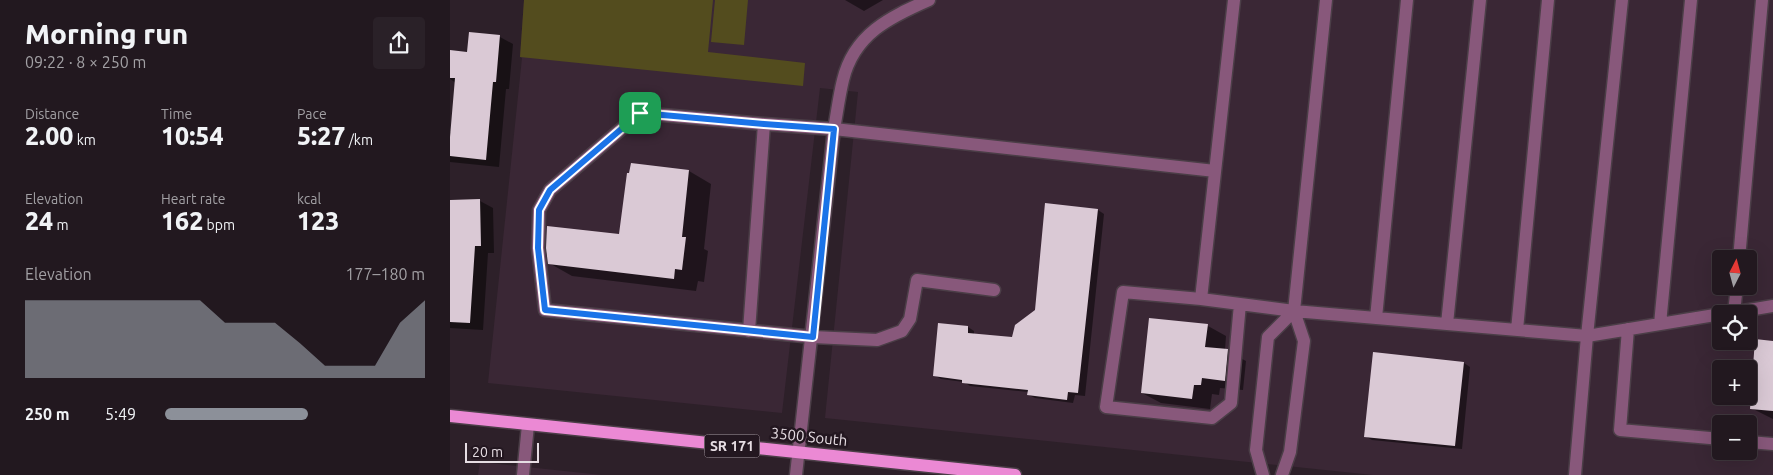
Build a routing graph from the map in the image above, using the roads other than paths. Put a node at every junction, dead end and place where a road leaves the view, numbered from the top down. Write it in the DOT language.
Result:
graph roads {
  1 [pos="929,0"];
  2 [pos="1234,0"];
  3 [pos="1326,0"];
  4 [pos="1407,0"];
  5 [pos="1480,0"];
  6 [pos="1548,0"];
  7 [pos="1622,0"];
  8 [pos="1691,0"];
  9 [pos="1762,0"];
  10 [pos="764,124"];
  11 [pos="834,129"];
  12 [pos="1215,172"];
  13 [pos="1740,250"];
  14 [pos="994,290"];
  15 [pos="1201,299"];
  16 [pos="1240,304"];
  17 [pos="1773,306"];
  18 [pos="1757,309"];
  19 [pos="1294,312"];
  20 [pos="1712,315"];
  21 [pos="1376,318"];
  22 [pos="1447,324"];
  23 [pos="1660,324"];
  24 [pos="1628,329"];
  25 [pos="749,330"];
  26 [pos="1517,330"];
  27 [pos="1587,336"];
  28 [pos="813,337"];
  29 [pos="450,416"];
  30 [pos="528,425"];
  31 [pos="1712,438"];
  32 [pos="1757,443"];
  33 [pos="1773,444"];
  34 [pos="799,452"];
  35 [pos="523,475"];
  36 [pos="796,475"];
  37 [pos="1009,475"];
  38 [pos="1263,475"];
  39 [pos="1282,475"];
  40 [pos="1575,475"];
  1 -- 11 [label="street"];
  2 -- 12 [label="street"];
  3 -- 19 [label="street"];
  4 -- 21 [label="street"];
  5 -- 22 [label="street"];
  6 -- 26 [label="street"];
  7 -- 27 [label="street"];
  8 -- 23 [label="street"];
  9 -- 13 [label="street"];
  10 -- 11 [label="street"];
  10 -- 25 [label="street"];
  10 -- 25 [label="street"];
  11 -- 12 [label="street"];
  11 -- 28 [label="street"];
  12 -- 15 [label="street"];
  14 -- 28 [label="street"];
  15 -- 16 [label="street"];
  15 -- 16 [label="street"];
  16 -- 19 [label="street"];
  17 -- 18 [label="street"];
  19 -- 21 [label="street"];
  19 -- 38 [label="street"];
  19 -- 39 [label="street"];
  20 -- 23 [label="street"];
  21 -- 22 [label="street"];
  22 -- 26 [label="street"];
  23 -- 24 [label="street"];
  24 -- 27 [label="street"];
  24 -- 31 [label="street"];
  25 -- 28 [label="street"];
  26 -- 27 [label="street"];
  27 -- 40 [label="street"];
  28 -- 34 [label="street"];
  29 -- 30 [label="main road, 3500 South / SR 171"];
  30 -- 34 [label="main road, 3500 South / SR 171"];
  30 -- 35 [label="street"];
  32 -- 33 [label="street"];
  34 -- 36 [label="street"];
  34 -- 37 [label="main road, 3500 South / SR 171"];
}
